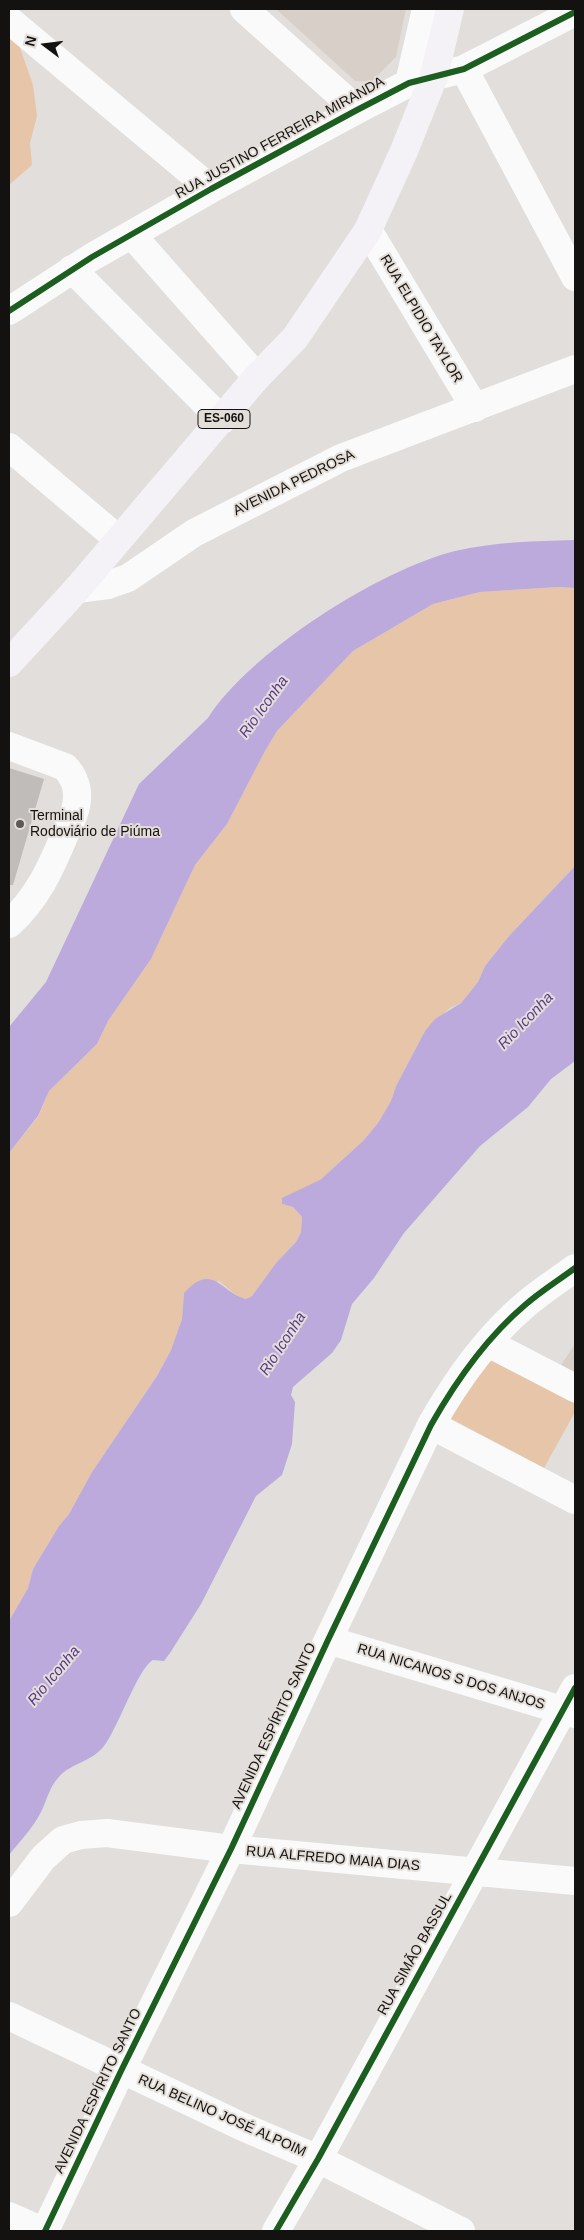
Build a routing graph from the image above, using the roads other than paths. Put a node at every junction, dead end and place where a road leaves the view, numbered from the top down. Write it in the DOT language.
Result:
graph roads {
  1 [pos="244,9"];
  2 [pos="426,9"];
  3 [pos="450,9"];
  4 [pos="575,12"];
  5 [pos="9,20"];
  6 [pos="464,68"];
  7 [pos="422,79"];
  8 [pos="357,110"];
  9 [pos="210,189"];
  10 [pos="368,230"];
  11 [pos="132,235"];
  12 [pos="72,269"];
  13 [pos="575,277"];
  14 [pos="9,311"];
  15 [pos="575,368"];
  16 [pos="258,377"];
  17 [pos="475,408"];
  18 [pos="222,420"];
  19 [pos="9,447"];
  20 [pos="118,539"];
  21 [pos="78,589"];
  22 [pos="12,652"];
  23 [pos="9,746"];
  24 [pos="9,924"];
  25 [pos="575,1268"];
  26 [pos="488,1342"];
  27 [pos="575,1388"];
  28 [pos="431,1425"];
  29 [pos="575,1500"];
  30 [pos="328,1640"];
  31 [pos="571,1704"];
  32 [pos="231,1849"];
  33 [pos="474,1872"];
  34 [pos="575,1880"];
  35 [pos="9,1903"];
  36 [pos="9,2016"];
  37 [pos="121,2071"];
  38 [pos="318,2159"];
  39 [pos="9,2216"];
  40 [pos="44,2231"];
  41 [pos="276,2231"];
  42 [pos="461,2231"];
  1 -- 8 [label="street"];
  2 -- 7 [label="street"];
  3 -- 7 [label="main road, ES-060"];
  4 -- 6 [label="street, RUA JUSTINO FERREIRA MIRANDA"];
  5 -- 9 [label="street"];
  6 -- 7 [label="street, RUA JUSTINO FERREIRA MIRANDA"];
  6 -- 13 [label="street"];
  7 -- 8 [label="street, RUA JUSTINO FERREIRA MIRANDA"];
  7 -- 10 [label="main road, ES-060"];
  8 -- 9 [label="street, RUA JUSTINO FERREIRA MIRANDA"];
  9 -- 11 [label="street, RUA JUSTINO FERREIRA MIRANDA"];
  10 -- 16 [label="main road, ES-060"];
  10 -- 17 [label="street, RUA ELPIDIO TAYLOR"];
  11 -- 12 [label="street, RUA JUSTINO FERREIRA MIRANDA"];
  11 -- 16 [label="street"];
  12 -- 14 [label="street, RUA JUSTINO FERREIRA MIRANDA"];
  12 -- 18 [label="street"];
  15 -- 17 [label="street, AVENIDA PEDROSA"];
  16 -- 18 [label="main road, ES-060"];
  17 -- 21 [label="street, AVENIDA PEDROSA"];
  18 -- 20 [label="main road, ES-060"];
  19 -- 20 [label="street"];
  20 -- 21 [label="main road, ES-060"];
  21 -- 22 [label="main road, ES-060"];
  23 -- 24 [label="street"];
  25 -- 26 [label="street, AVENIDA ESPÍRITO SANTO"];
  26 -- 27 [label="street"];
  26 -- 28 [label="street, AVENIDA ESPÍRITO SANTO"];
  28 -- 29 [label="street"];
  28 -- 30 [label="street, AVENIDA ESPÍRITO SANTO"];
  30 -- 31 [label="street, RUA NICANOS S DOS ANJOS"];
  30 -- 32 [label="street, AVENIDA ESPÍRITO SANTO"];
  31 -- 33 [label="street, RUA SIMÃO BASSUL"];
  32 -- 33 [label="street, RUA ALFREDO MAIA DIAS"];
  32 -- 35 [label="street, RUA ALFREDO MAIA DIAS"];
  32 -- 37 [label="street, AVENIDA ESPÍRITO SANTO"];
  33 -- 34 [label="street, RUA ALFREDO MAIA DIAS"];
  33 -- 38 [label="street, RUA SIMÃO BASSUL"];
  36 -- 37 [label="street, RUA BELINO JOSÉ ALPOIM"];
  37 -- 38 [label="street, RUA BELINO JOSÉ ALPOIM"];
  37 -- 40 [label="street, AVENIDA ESPÍRITO SANTO"];
  38 -- 41 [label="street, RUA SIMÃO BASSUL"];
  38 -- 42 [label="street, RUA BELINO JOSÉ ALPOIM"];
  39 -- 40 [label="street"];
}
